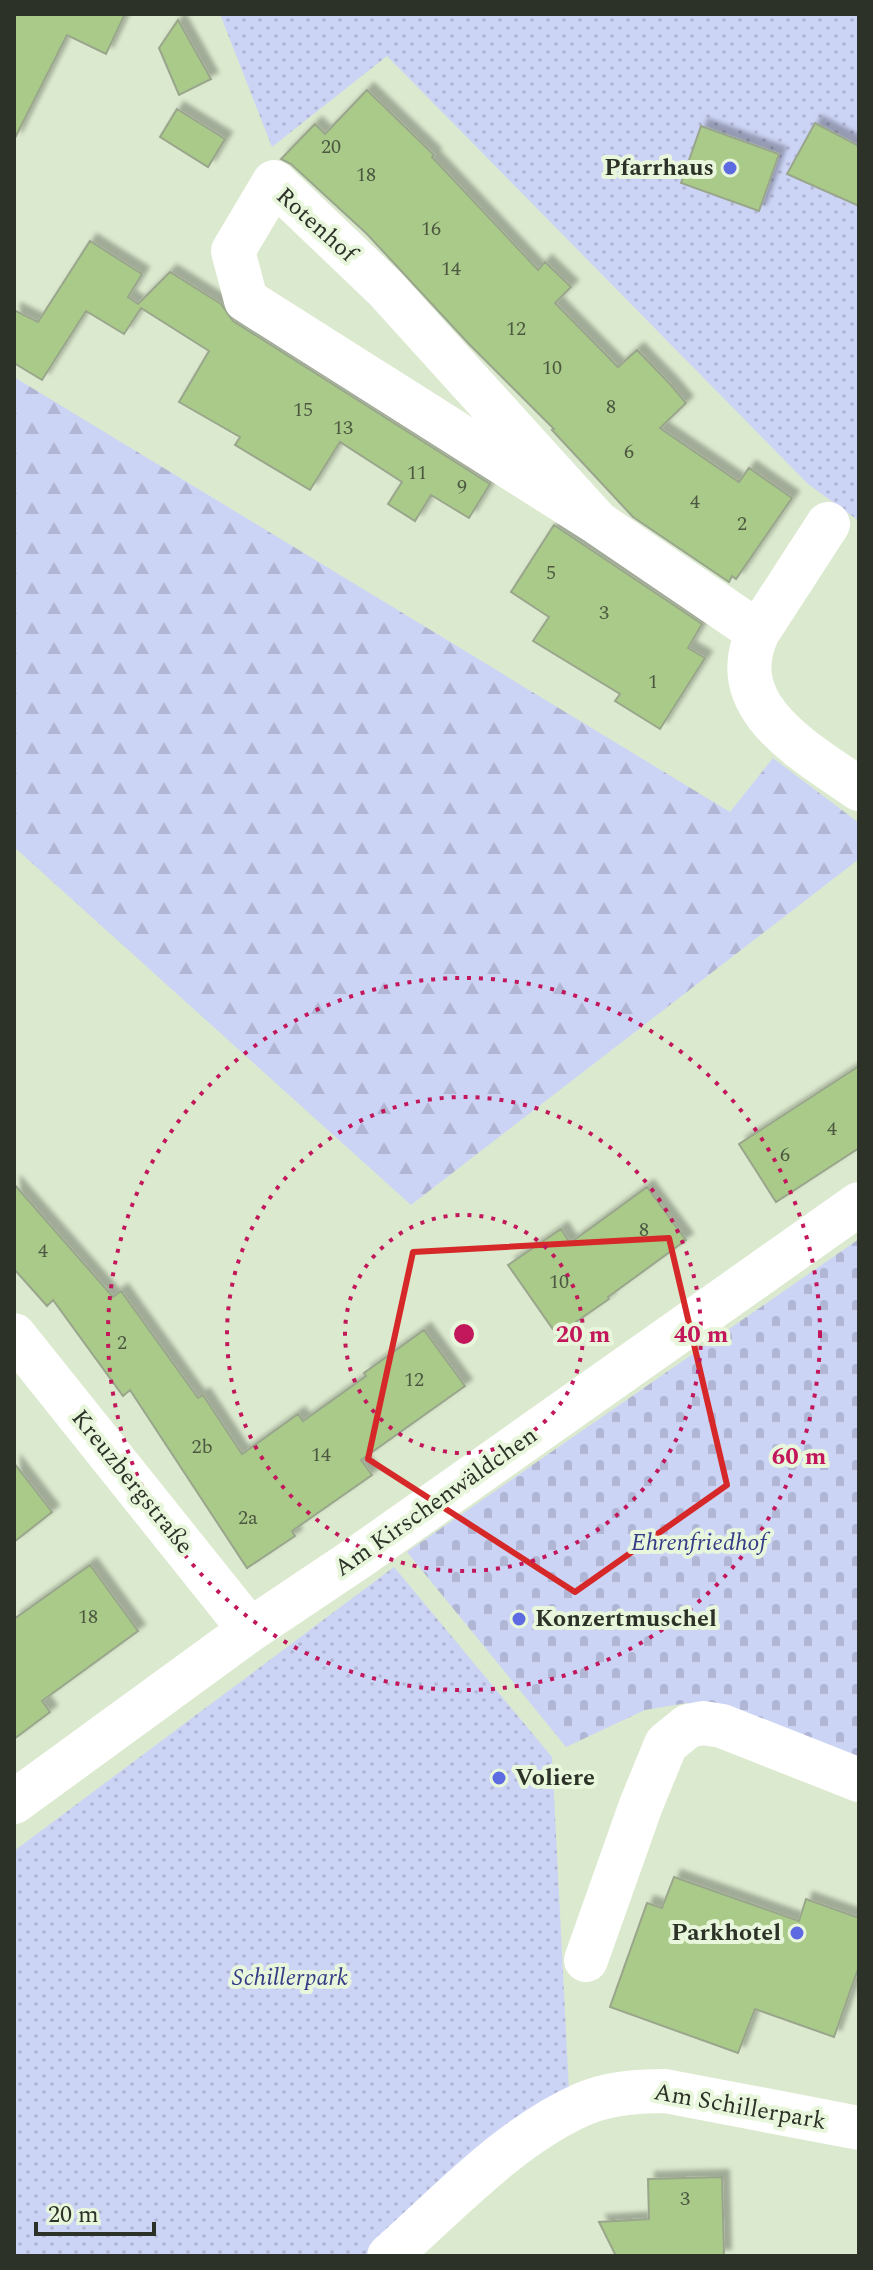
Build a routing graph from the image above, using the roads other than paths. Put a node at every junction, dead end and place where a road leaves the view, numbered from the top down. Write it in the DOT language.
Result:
graph roads {
  1 [pos="598,523"];
  2 [pos="828,524"];
  3 [pos="758,632"];
  4 [pos="859,789"];
  5 [pos="859,1204"];
  6 [pos="14,1335"];
  7 [pos="250,1630"];
  8 [pos="859,1780"];
  9 [pos="14,1802"];
  10 [pos="586,1960"];
  11 [pos="859,2128"];
  12 [pos="389,2256"];
  1 -- 1 [label="street, Rotenhof"];
  1 -- 3 [label="street, Rotenhof"];
  2 -- 3 [label="street"];
  3 -- 4 [label="street"];
  5 -- 7 [label="street, Am Kirschenwäldchen"];
  6 -- 7 [label="street, Kreuzbergstraße"];
  7 -- 9 [label="street, Am Kirschenwäldchen"];
  8 -- 10 [label="street"];
  11 -- 12 [label="street, Am Schillerpark"];
}
